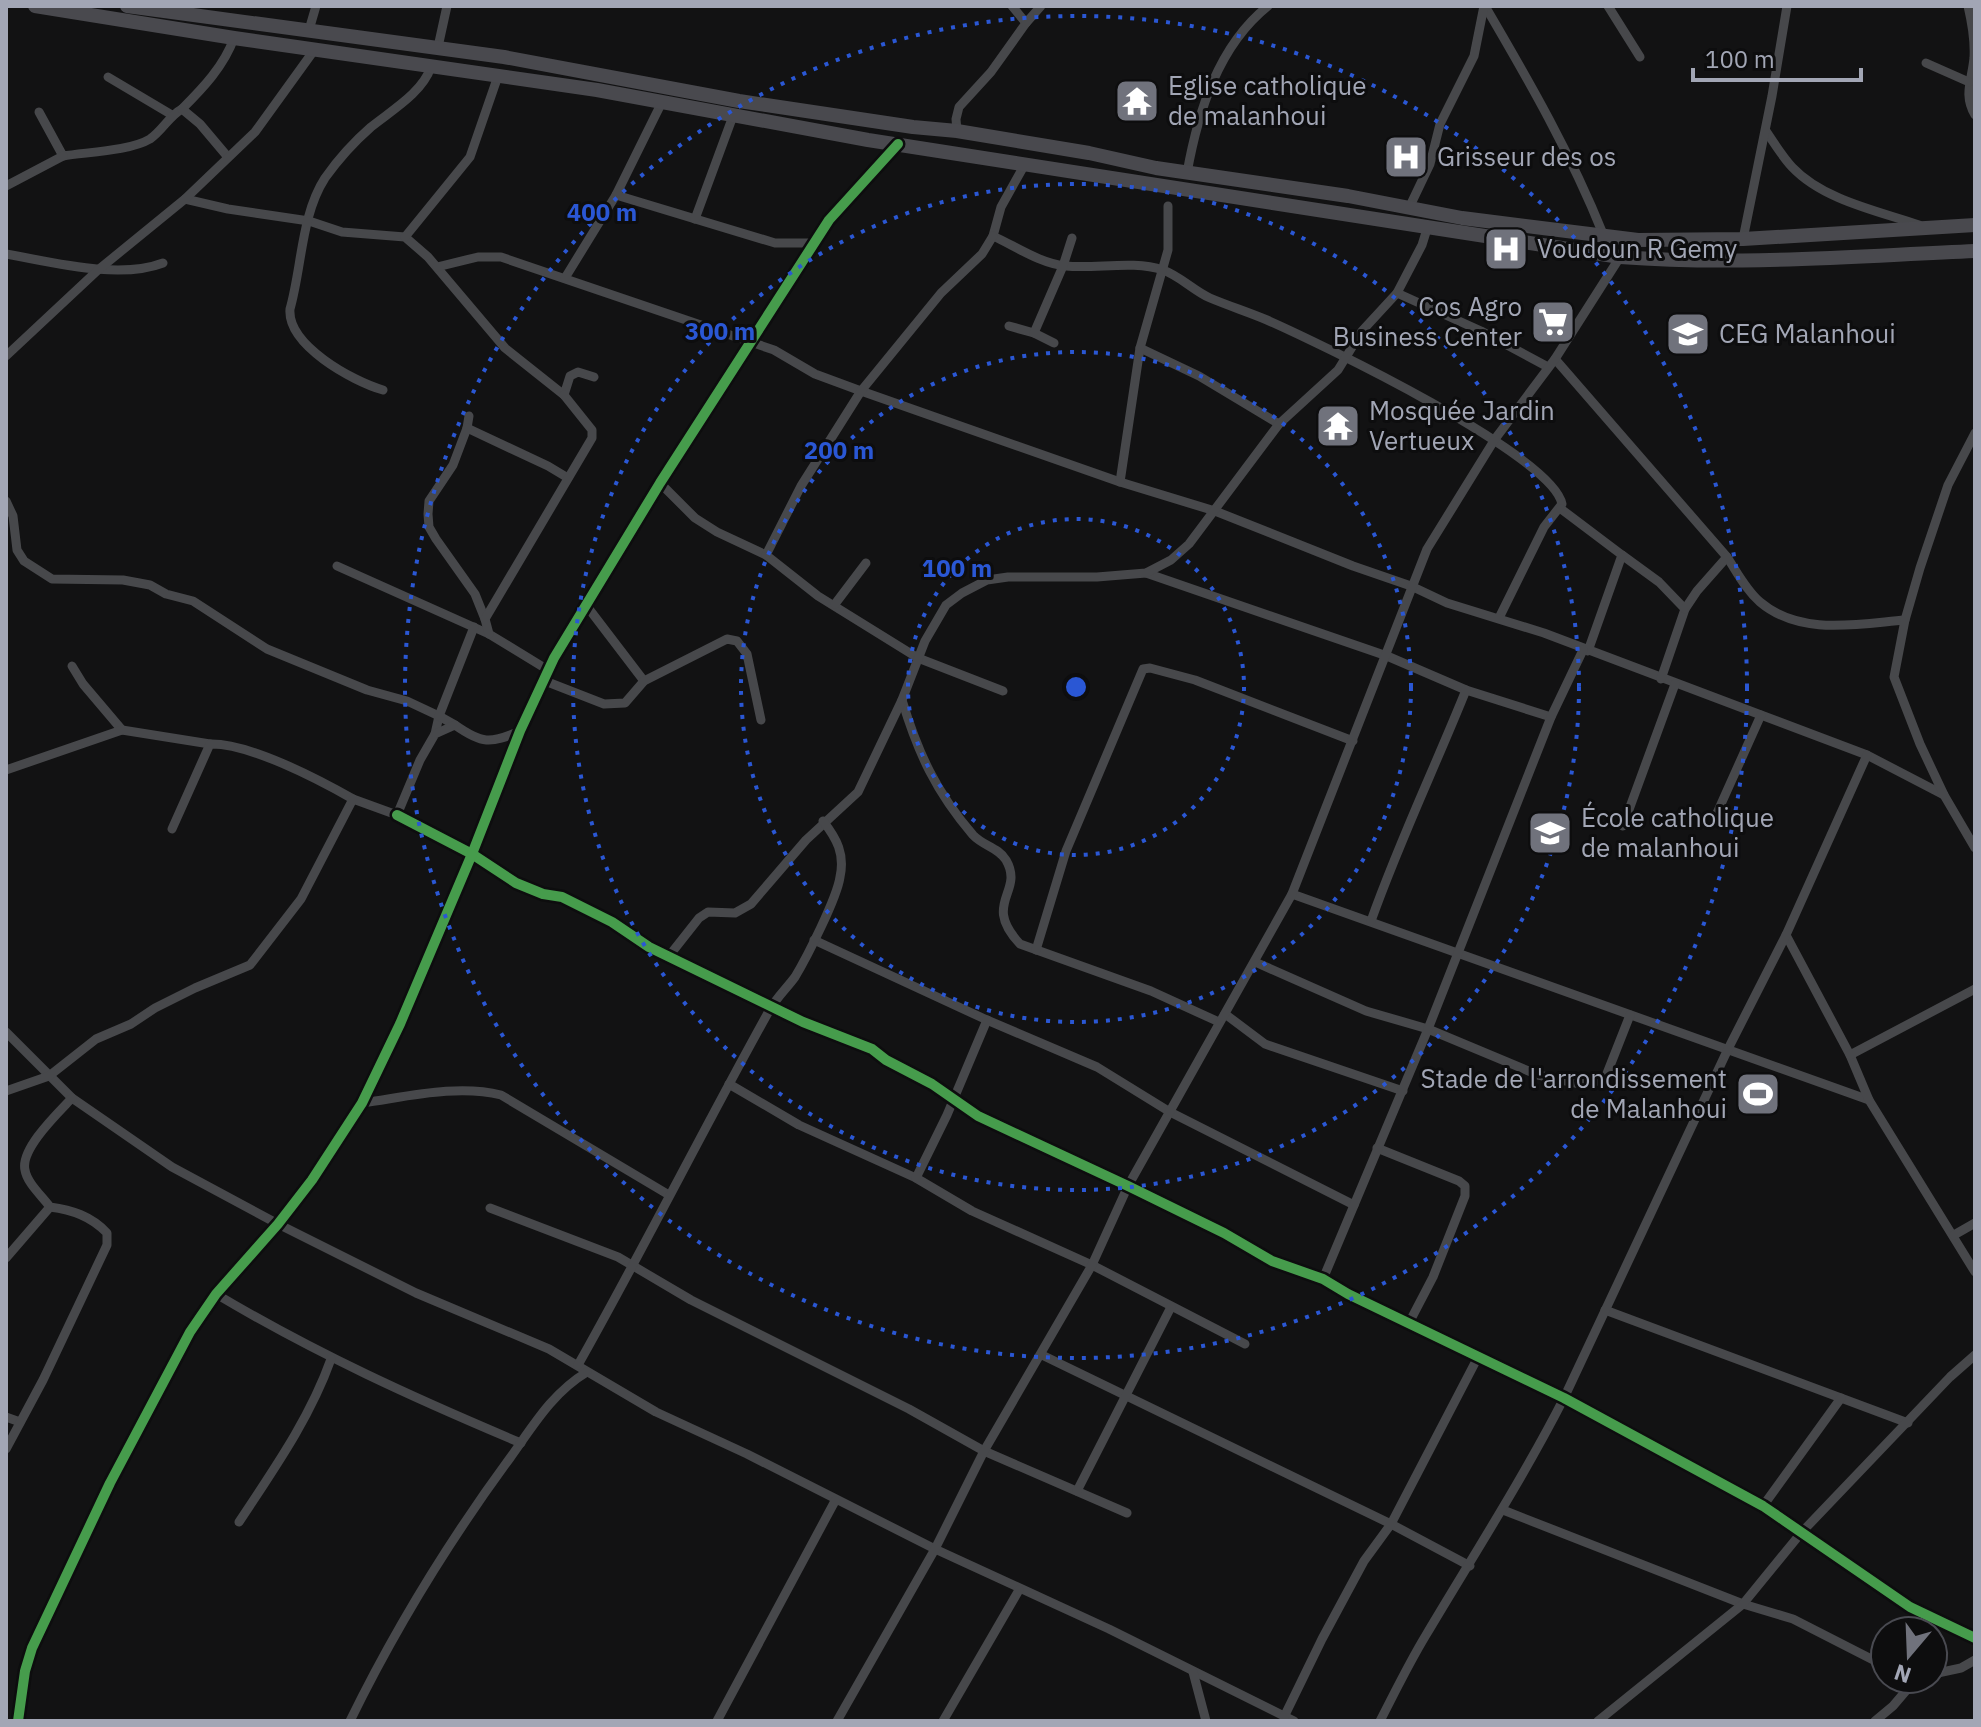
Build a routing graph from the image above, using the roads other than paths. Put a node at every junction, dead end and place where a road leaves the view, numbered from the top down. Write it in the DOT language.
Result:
graph roads {
  1 [pos="35,6"];
  2 [pos="127,6"];
  3 [pos="316,6"];
  4 [pos="447,6"];
  5 [pos="1012,6"];
  6 [pos="1041,6"];
  7 [pos="1268,6"];
  8 [pos="1484,6"];
  9 [pos="1608,6"];
  10 [pos="1787,6"];
  11 [pos="1968,6"];
  12 [pos="142,7"];
  13 [pos="188,11"];
  14 [pos="1026,23"];
  15 [pos="309,30"];
  16 [pos="234,38"];
  17 [pos="438,47"];
  18 [pos="315,49"];
  19 [pos="1640,57"];
  20 [pos="1974,58"];
  21 [pos="1926,63"];
  22 [pos="431,67"];
  23 [pos="498,76"];
  24 [pos="108,77"];
  25 [pos="1969,82"];
  26 [pos="662,102"];
  27 [pos="182,109"];
  28 [pos="39,112"];
  29 [pos="172,115"];
  30 [pos="1975,115"];
  31 [pos="733,116"];
  32 [pos="957,131"];
  33 [pos="1766,131"];
  34 [pos="898,144"];
  35 [pos="63,156"];
  36 [pos="227,156"];
  37 [pos="1025,164"];
  38 [pos="1187,173"];
  39 [pos="6,186"];
  40 [pos="616,195"];
  41 [pos="185,199"];
  42 [pos="1168,206"];
  43 [pos="1409,208"];
  44 [pos="695,219"];
  45 [pos="309,221"];
  46 [pos="1975,225"];
  47 [pos="1427,229"];
  48 [pos="1938,229"];
  49 [pos="1603,234"];
  50 [pos="993,236"];
  51 [pos="405,237"];
  52 [pos="1072,238"];
  53 [pos="1743,239"];
  54 [pos="814,243"];
  55 [pos="1975,251"];
  56 [pos="6,254"];
  57 [pos="1620,257"];
  58 [pos="163,263"];
  59 [pos="1063,266"];
  60 [pos="437,267"];
  61 [pos="98,270"];
  62 [pos="1162,270"];
  63 [pos="565,278"];
  64 [pos="1397,293"];
  65 [pos="1009,326"];
  66 [pos="1034,333"];
  67 [pos="751,343"];
  68 [pos="1054,343"];
  69 [pos="1140,348"];
  70 [pos="6,356"];
  71 [pos="1346,358"];
  72 [pos="1551,363"];
  73 [pos="594,377"];
  74 [pos="383,390"];
  75 [pos="861,391"];
  76 [pos="564,395"];
  77 [pos="469,416"];
  78 [pos="1279,424"];
  79 [pos="467,428"];
  80 [pos="1975,433"];
  81 [pos="1495,439"];
  82 [pos="568,478"];
  83 [pos="1120,482"];
  84 [pos="660,483"];
  85 [pos="6,501"];
  86 [pos="1561,509"];
  87 [pos="1215,511"];
  88 [pos="766,555"];
  89 [pos="1622,555"];
  90 [pos="1727,557"];
  91 [pos="866,563"];
  92 [pos="337,566"];
  93 [pos="1146,573"];
  94 [pos="1411,586"];
  95 [pos="835,604"];
  96 [pos="586,605"];
  97 [pos="1685,609"];
  98 [pos="1499,618"];
  99 [pos="485,619"];
  100 [pos="1905,620"];
  101 [pos="474,627"];
  102 [pos="489,634"];
  103 [pos="1586,650"];
  104 [pos="1387,656"];
  105 [pos="918,658"];
  106 [pos="72,666"];
  107 [pos="548,670"];
  108 [pos="1661,679"];
  109 [pos="545,681"];
  110 [pos="644,681"];
  111 [pos="1675,684"];
  112 [pos="1466,690"];
  113 [pos="1003,691"];
  114 [pos="902,700"];
  115 [pos="1761,715"];
  116 [pos="439,716"];
  117 [pos="1551,717"];
  118 [pos="761,720"];
  119 [pos="455,725"];
  120 [pos="122,730"];
  121 [pos="520,731"];
  122 [pos="435,734"];
  123 [pos="1353,741"];
  124 [pos="210,744"];
  125 [pos="1867,755"];
  126 [pos="6,770"];
  127 [pos="1944,795"];
  128 [pos="353,799"];
  129 [pos="1717,813"];
  130 [pos="397,815"];
  131 [pos="823,821"];
  132 [pos="1623,826"];
  133 [pos="172,829"];
  134 [pos="1974,845"];
  135 [pos="472,854"];
  136 [pos="1292,894"];
  137 [pos="1371,921"];
  138 [pos="1786,935"];
  139 [pos="814,940"];
  140 [pos="1036,950"];
  141 [pos="1457,955"];
  142 [pos="669,956"];
  143 [pos="1255,962"];
  144 [pos="1975,989"];
  145 [pos="772,1006"];
  146 [pos="1630,1015"];
  147 [pos="1222,1018"];
  148 [pos="987,1020"];
  149 [pos="1428,1029"];
  150 [pos="6,1032"];
  151 [pos="1728,1049"];
  152 [pos="1850,1055"];
  153 [pos="49,1076"];
  154 [pos="729,1084"];
  155 [pos="6,1091"];
  156 [pos="1403,1091"];
  157 [pos="72,1098"];
  158 [pos="954,1098"];
  159 [pos="1869,1100"];
  160 [pos="362,1103"];
  161 [pos="1170,1112"];
  162 [pos="1377,1148"];
  163 [pos="916,1178"];
  164 [pos="1128,1186"];
  165 [pos="669,1195"];
  166 [pos="1354,1205"];
  167 [pos="50,1207"];
  168 [pos="490,1208"];
  169 [pos="1975,1223"];
  170 [pos="278,1224"];
  171 [pos="1954,1235"];
  172 [pos="6,1258"];
  173 [pos="635,1265"];
  174 [pos="1092,1265"];
  175 [pos="1975,1272"];
  176 [pos="1323,1279"];
  177 [pos="216,1294"];
  178 [pos="1171,1307"];
  179 [pos="1605,1310"];
  180 [pos="1409,1323"];
  181 [pos="1245,1344"];
  182 [pos="1042,1355"];
  183 [pos="1975,1355"];
  184 [pos="1478,1357"];
  185 [pos="331,1359"];
  186 [pos="578,1365"];
  187 [pos="587,1372"];
  188 [pos="1127,1396"];
  189 [pos="1564,1398"];
  190 [pos="1841,1398"];
  191 [pos="6,1417"];
  192 [pos="20,1422"];
  193 [pos="1908,1423"];
  194 [pos="521,1443"];
  195 [pos="6,1449"];
  196 [pos="984,1451"];
  197 [pos="1077,1491"];
  198 [pos="835,1501"];
  199 [pos="1763,1506"];
  200 [pos="1503,1510"];
  201 [pos="1127,1513"];
  202 [pos="239,1522"];
  203 [pos="1391,1524"];
  204 [pos="1801,1533"];
  205 [pos="935,1549"];
  206 [pos="1470,1566"];
  207 [pos="1019,1590"];
  208 [pos="1743,1604"];
  209 [pos="1975,1638"];
  210 [pos="1869,1658"];
  211 [pos="1975,1660"];
  212 [pos="1949,1671"];
  213 [pos="1193,1672"];
  214 [pos="1901,1695"];
  215 [pos="1289,1719"];
  216 [pos="18,1721"];
  217 [pos="350,1721"];
  218 [pos="717,1721"];
  219 [pos="837,1721"];
  220 [pos="943,1721"];
  221 [pos="1206,1721"];
  222 [pos="1380,1721"];
  223 [pos="1598,1721"];
  224 [pos="1875,1721"];
  1 -- 16 [label="main road"];
  2 -- 12 [label="main road"];
  3 -- 15 [label="street"];
  4 -- 17 [label="street"];
  5 -- 14 [label="street"];
  6 -- 14 [label="street"];
  7 -- 38 [label="street"];
  8 -- 43 [label="street"];
  8 -- 49 [label="street"];
  9 -- 19 [label="street"];
  10 -- 33 [label="street"];
  11 -- 20 [label="street"];
  12 -- 13 [label="main road"];
  13 -- 15 [label="main road"];
  14 -- 32 [label="street"];
  15 -- 17 [label="main road"];
  16 -- 18 [label="main road"];
  16 -- 27 [label="street"];
  17 -- 32 [label="main road"];
  18 -- 22 [label="main road"];
  18 -- 36 [label="street"];
  20 -- 25 [label="street"];
  21 -- 25 [label="street"];
  22 -- 23 [label="main road"];
  22 -- 45 [label="street"];
  23 -- 26 [label="main road"];
  23 -- 51 [label="street"];
  24 -- 29 [label="street"];
  25 -- 30 [label="street"];
  26 -- 31 [label="main road"];
  26 -- 40 [label="street"];
  27 -- 29 [label="street"];
  27 -- 36 [label="street"];
  28 -- 35 [label="street"];
  29 -- 35 [label="street"];
  31 -- 34 [label="main road"];
  31 -- 44 [label="street"];
  32 -- 38 [label="main road"];
  33 -- 48 [label="street"];
  33 -- 53 [label="street"];
  34 -- 37 [label="main road"];
  34 -- 54 [label="street"];
  35 -- 39 [label="street"];
  36 -- 41 [label="street"];
  37 -- 47 [label="main road"];
  37 -- 50 [label="street"];
  38 -- 43 [label="main road"];
  40 -- 44 [label="street"];
  40 -- 63 [label="street"];
  41 -- 45 [label="street"];
  41 -- 61 [label="street"];
  42 -- 62 [label="street"];
  43 -- 49 [label="main road"];
  44 -- 54 [label="street"];
  45 -- 51 [label="street"];
  45 -- 74 [label="street"];
  46 -- 48 [label="main road"];
  47 -- 57 [label="main road"];
  47 -- 64 [label="street"];
  48 -- 53 [label="main road"];
  49 -- 53 [label="main road"];
  50 -- 59 [label="street"];
  50 -- 75 [label="street"];
  51 -- 60 [label="street"];
  52 -- 59 [label="street"];
  54 -- 67 [label="street"];
  55 -- 57 [label="main road"];
  56 -- 61 [label="street"];
  57 -- 72 [label="street"];
  58 -- 61 [label="street"];
  59 -- 62 [label="street"];
  59 -- 66 [label="street"];
  60 -- 63 [label="street"];
  60 -- 76 [label="street"];
  61 -- 70 [label="street"];
  62 -- 69 [label="street"];
  62 -- 71 [label="street"];
  63 -- 67 [label="street"];
  64 -- 71 [label="street"];
  64 -- 72 [label="street"];
  65 -- 66 [label="street"];
  66 -- 68 [label="street"];
  67 -- 75 [label="street"];
  67 -- 84 [label="street"];
  69 -- 78 [label="street"];
  69 -- 83 [label="street"];
  71 -- 78 [label="street"];
  71 -- 81 [label="street"];
  72 -- 81 [label="street"];
  72 -- 90 [label="street"];
  73 -- 76 [label="street"];
  75 -- 83 [label="street"];
  75 -- 88 [label="street"];
  76 -- 82 [label="street"];
  77 -- 79 [label="street"];
  78 -- 87 [label="street"];
  79 -- 82 [label="street"];
  79 -- 99 [label="street"];
  80 -- 100 [label="street"];
  81 -- 86 [label="street"];
  81 -- 94 [label="street"];
  82 -- 99 [label="street"];
  83 -- 87 [label="street"];
  84 -- 88 [label="street"];
  84 -- 96 [label="street"];
  85 -- 116 [label="street"];
  86 -- 89 [label="street"];
  86 -- 98 [label="street"];
  87 -- 93 [label="street"];
  87 -- 94 [label="street"];
  88 -- 95 [label="street"];
  89 -- 97 [label="street"];
  89 -- 103 [label="street"];
  90 -- 97 [label="street"];
  90 -- 100 [label="street"];
  91 -- 95 [label="street"];
  92 -- 101 [label="street"];
  93 -- 104 [label="street"];
  93 -- 105 [label="street"];
  94 -- 98 [label="street"];
  94 -- 104 [label="street"];
  95 -- 105 [label="street"];
  96 -- 107 [label="street"];
  96 -- 110 [label="street"];
  97 -- 108 [label="street"];
  98 -- 103 [label="street"];
  99 -- 102 [label="street"];
  100 -- 127 [label="street"];
  101 -- 102 [label="street"];
  101 -- 116 [label="street"];
  102 -- 107 [label="street"];
  103 -- 108 [label="street"];
  103 -- 117 [label="street"];
  104 -- 112 [label="street"];
  104 -- 123 [label="street"];
  105 -- 113 [label="street"];
  105 -- 114 [label="street"];
  106 -- 120 [label="street"];
  107 -- 109 [label="street"];
  108 -- 111 [label="street"];
  109 -- 110 [label="street"];
  109 -- 121 [label="street"];
  110 -- 118 [label="street"];
  111 -- 115 [label="street"];
  111 -- 132 [label="street"];
  112 -- 117 [label="street"];
  112 -- 137 [label="street"];
  114 -- 131 [label="street"];
  114 -- 140 [label="street"];
  115 -- 125 [label="street"];
  115 -- 129 [label="street"];
  116 -- 119 [label="street"];
  116 -- 122 [label="street"];
  117 -- 141 [label="street"];
  119 -- 121 [label="street"];
  119 -- 122 [label="street"];
  120 -- 124 [label="street"];
  120 -- 126 [label="street"];
  121 -- 135 [label="street"];
  122 -- 130 [label="street"];
  123 -- 136 [label="street"];
  123 -- 140 [label="street"];
  124 -- 128 [label="street"];
  124 -- 133 [label="street"];
  125 -- 127 [label="street"];
  125 -- 138 [label="street"];
  127 -- 134 [label="street"];
  128 -- 130 [label="street"];
  128 -- 153 [label="street"];
  130 -- 135 [label="street"];
  131 -- 139 [label="street"];
  131 -- 142 [label="street"];
  135 -- 142 [label="street"];
  135 -- 160 [label="street"];
  136 -- 137 [label="street"];
  136 -- 143 [label="street"];
  137 -- 141 [label="street"];
  138 -- 151 [label="street"];
  138 -- 152 [label="street"];
  139 -- 145 [label="street"];
  139 -- 148 [label="street"];
  140 -- 147 [label="street"];
  141 -- 146 [label="street"];
  141 -- 149 [label="street"];
  142 -- 145 [label="street"];
  143 -- 147 [label="street"];
  143 -- 149 [label="street"];
  144 -- 152 [label="street"];
  145 -- 154 [label="street"];
  145 -- 158 [label="street"];
  146 -- 149 [label="street"];
  146 -- 151 [label="street"];
  147 -- 156 [label="street"];
  147 -- 161 [label="street"];
  148 -- 158 [label="street"];
  148 -- 161 [label="street"];
  149 -- 156 [label="street"];
  150 -- 153 [label="street"];
  151 -- 159 [label="street"];
  151 -- 179 [label="street"];
  152 -- 159 [label="street"];
  153 -- 155 [label="street"];
  153 -- 157 [label="street"];
  154 -- 163 [label="street"];
  154 -- 165 [label="street"];
  156 -- 162 [label="street"];
  157 -- 167 [label="street"];
  157 -- 170 [label="street"];
  158 -- 163 [label="street"];
  158 -- 164 [label="street"];
  159 -- 171 [label="street"];
  160 -- 165 [label="street"];
  160 -- 170 [label="street"];
  161 -- 164 [label="street"];
  161 -- 166 [label="street"];
  162 -- 166 [label="street"];
  162 -- 180 [label="street"];
  163 -- 174 [label="street"];
  164 -- 174 [label="street"];
  164 -- 176 [label="street"];
  165 -- 173 [label="street"];
  166 -- 176 [label="street"];
  167 -- 172 [label="street"];
  167 -- 192 [label="street"];
  168 -- 173 [label="street"];
  169 -- 171 [label="street"];
  170 -- 177 [label="street"];
  170 -- 186 [label="street"];
  171 -- 175 [label="street"];
  173 -- 186 [label="street"];
  173 -- 196 [label="street"];
  174 -- 178 [label="street"];
  174 -- 182 [label="street"];
  176 -- 180 [label="street"];
  177 -- 185 [label="street"];
  177 -- 216 [label="street"];
  178 -- 181 [label="street"];
  178 -- 188 [label="street"];
  179 -- 189 [label="street"];
  179 -- 190 [label="street"];
  180 -- 184 [label="street"];
  182 -- 188 [label="street"];
  182 -- 196 [label="street"];
  183 -- 193 [label="street"];
  184 -- 189 [label="street"];
  184 -- 203 [label="street"];
  185 -- 194 [label="street"];
  185 -- 202 [label="street"];
  186 -- 187 [label="street"];
  187 -- 194 [label="street"];
  187 -- 198 [label="street"];
  188 -- 197 [label="street"];
  188 -- 203 [label="street"];
  189 -- 199 [label="street"];
  189 -- 200 [label="street"];
  190 -- 193 [label="street"];
  190 -- 199 [label="street"];
  191 -- 192 [label="street"];
  192 -- 195 [label="street"];
  193 -- 204 [label="street"];
  194 -- 217 [label="street"];
  196 -- 197 [label="street"];
  196 -- 205 [label="street"];
  197 -- 201 [label="street"];
  198 -- 205 [label="street"];
  198 -- 218 [label="street"];
  199 -- 204 [label="street"];
  200 -- 206 [label="street"];
  200 -- 208 [label="street"];
  203 -- 206 [label="street"];
  203 -- 215 [label="street"];
  204 -- 208 [label="street"];
  204 -- 209 [label="street"];
  205 -- 207 [label="street"];
  205 -- 219 [label="street"];
  206 -- 222 [label="street"];
  207 -- 213 [label="street"];
  207 -- 220 [label="street"];
  208 -- 210 [label="street"];
  208 -- 223 [label="street"];
  211 -- 212 [label="street"];
  213 -- 215 [label="street"];
  213 -- 221 [label="street"];
  214 -- 224 [label="street"];
}
